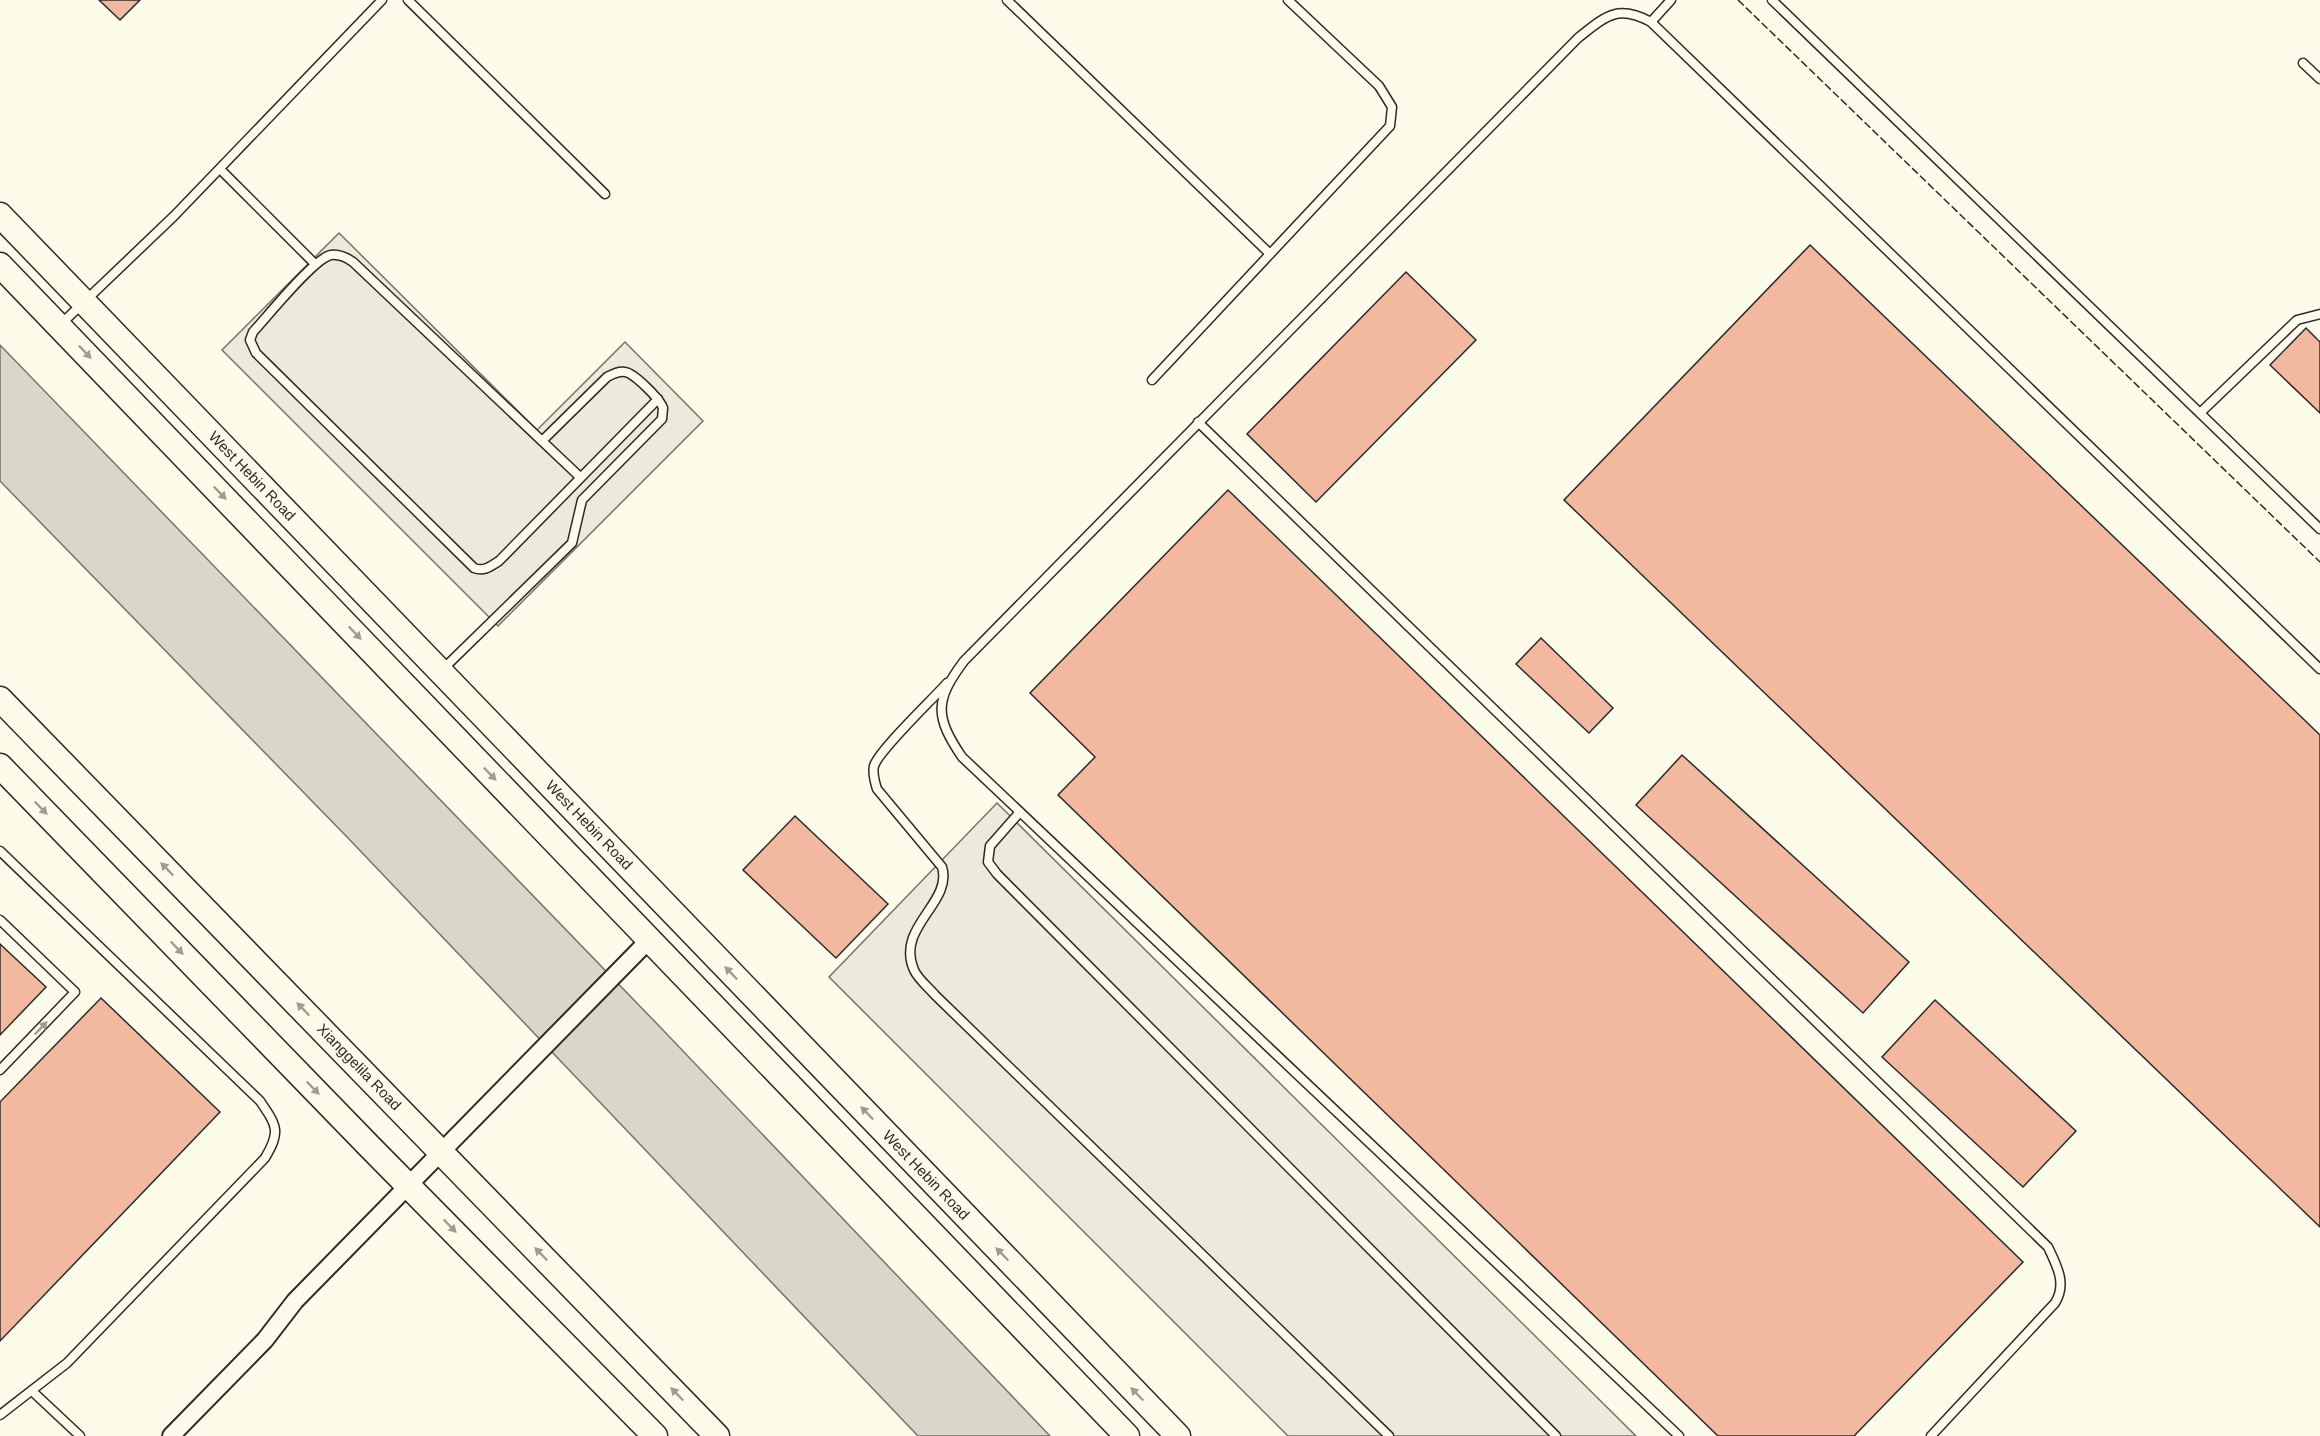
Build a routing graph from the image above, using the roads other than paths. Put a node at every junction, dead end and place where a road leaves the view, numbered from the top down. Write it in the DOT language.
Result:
graph roads {
  1 [pos="382,0"];
  2 [pos="408,0"];
  3 [pos="1007,0"];
  4 [pos="1288,0"];
  5 [pos="1671,0"];
  6 [pos="1772,0"];
  7 [pos="1651,22"];
  8 [pos="2303,63"];
  9 [pos="2320,79"];
  10 [pos="220,170"];
  11 [pos="605,194"];
  12 [pos="0,215"];
  13 [pos="1270,254"];
  14 [pos="315,264"];
  15 [pos="0,265"];
  16 [pos="84,302"];
  17 [pos="2320,314"];
  18 [pos="59,326"];
  19 [pos="1152,380"];
  20 [pos="658,399"];
  21 [pos="2200,413"];
  22 [pos="1198,422"];
  23 [pos="542,441"];
  24 [pos="580,477"];
  25 [pos="2320,529"];
  26 [pos="2320,669"];
  27 [pos="441,672"];
  28 [pos="948,682"];
  29 [pos="0,699"];
  30 [pos="0,766"];
  31 [pos="1020,812"];
  32 [pos="0,851"];
  33 [pos="0,920"];
  34 [pos="649,940"];
  35 [pos="0,1070"];
  36 [pos="442,1151"];
  37 [pos="409,1185"];
  38 [pos="32,1391"];
  39 [pos="0,1415"];
  40 [pos="80,1436"];
  41 [pos="171,1436"];
  42 [pos="655,1436"];
  43 [pos="717,1436"];
  44 [pos="1127,1436"];
  45 [pos="1178,1436"];
  46 [pos="1389,1436"];
  47 [pos="1556,1436"];
  48 [pos="1679,1436"];
  49 [pos="1931,1436"];
  1 -- 10 [label="lane"];
  2 -- 11 [label="lane"];
  3 -- 13 [label="lane"];
  4 -- 13 [label="lane"];
  5 -- 7 [label="lane"];
  6 -- 21 [label="lane"];
  7 -- 22 [label="lane"];
  7 -- 26 [label="lane"];
  8 -- 9 [label="lane"];
  10 -- 14 [label="lane"];
  10 -- 16 [label="lane"];
  12 -- 16 [label="street, West Hebin Road"];
  13 -- 19 [label="lane"];
  14 -- 23 [label="lane"];
  14 -- 24 [label="lane"];
  15 -- 18 [label="street"];
  16 -- 18 [label="lane"];
  16 -- 27 [label="street, West Hebin Road"];
  17 -- 21 [label="lane"];
  18 -- 34 [label="street, one-way"];
  20 -- 23 [label="lane"];
  20 -- 24 [label="lane"];
  20 -- 27 [label="lane"];
  21 -- 25 [label="lane"];
  22 -- 28 [label="lane"];
  22 -- 49 [label="lane"];
  23 -- 24 [label="lane"];
  45 -- 27 [label="street, West Hebin Road, one-way"];
  28 -- 31 [label="lane"];
  28 -- 46 [label="lane"];
  36 -- 29 [label="street, Xianggelila Road, one-way"];
  30 -- 37 [label="street, one-way"];
  31 -- 47 [label="lane"];
  31 -- 48 [label="lane"];
  32 -- 38 [label="lane"];
  35 -- 33 [label="lane, one-way"];
  34 -- 36 [label="street"];
  34 -- 44 [label="street"];
  36 -- 37 [label="street"];
  43 -- 36 [label="street, Xianggelila Road, one-way"];
  37 -- 41 [label="street"];
  37 -- 42 [label="street, one-way"];
  38 -- 39 [label="lane"];
  38 -- 40 [label="lane"];
}
